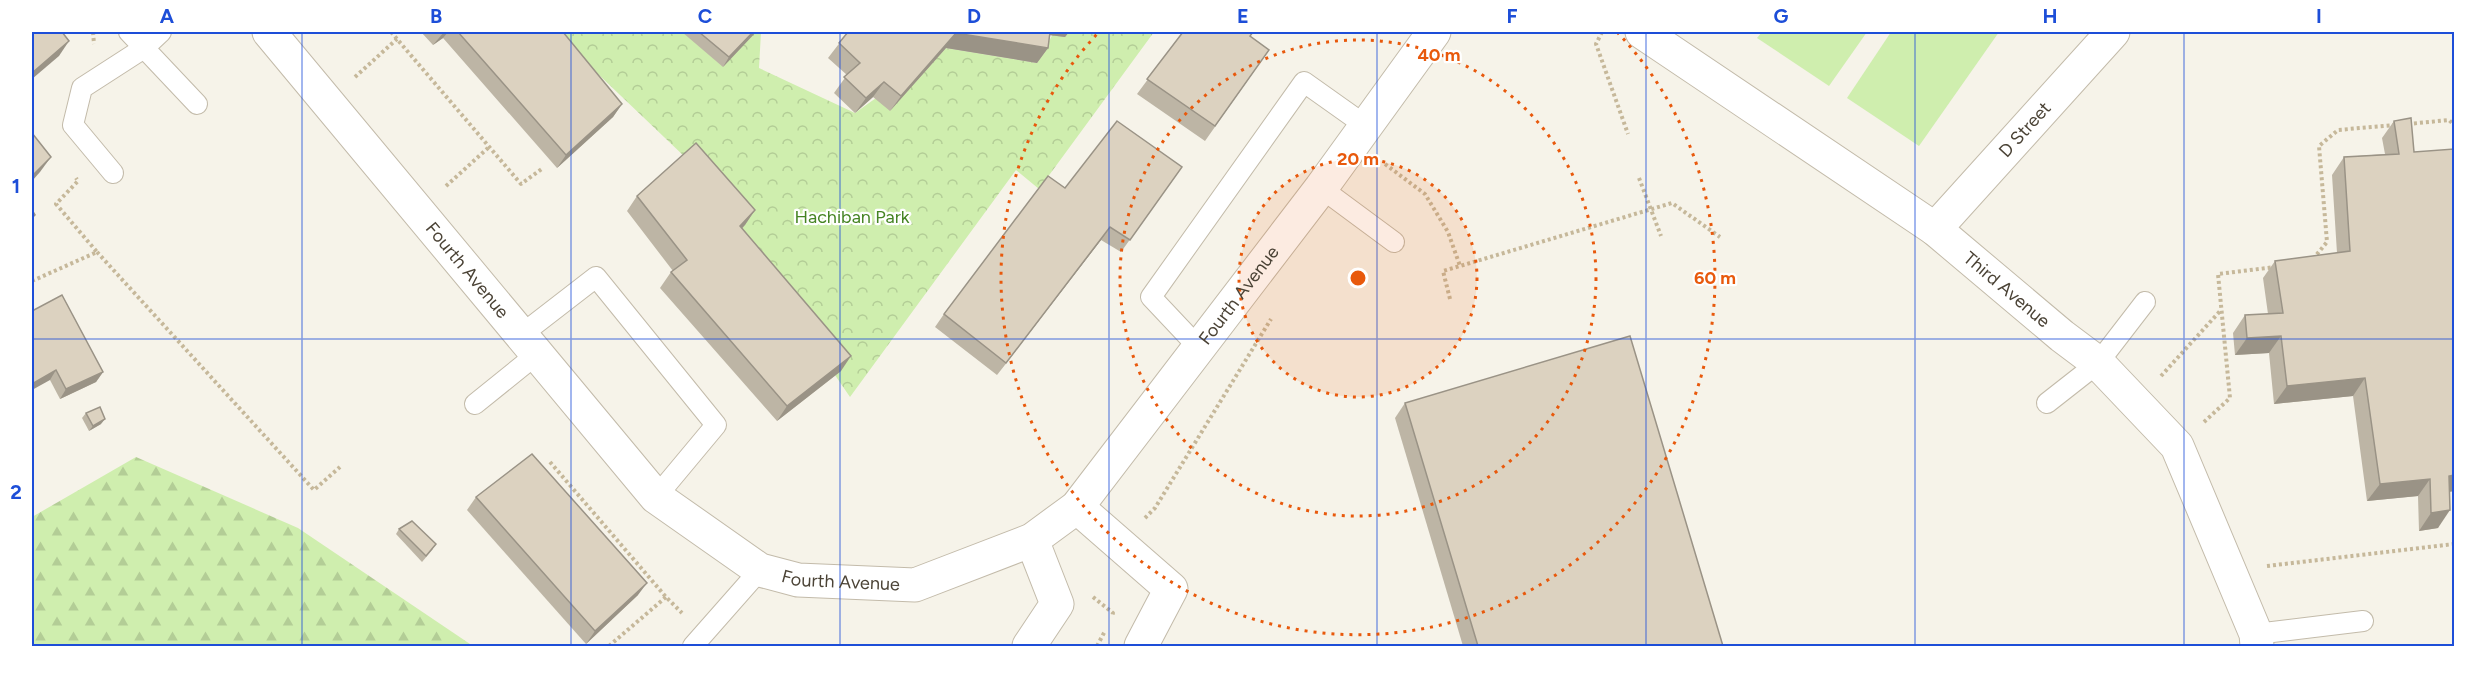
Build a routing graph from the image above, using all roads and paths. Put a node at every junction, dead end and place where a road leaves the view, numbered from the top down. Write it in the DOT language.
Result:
graph roads {
  1 [pos="129,32"];
  2 [pos="161,32"];
  3 [pos="269,32"];
  4 [pos="391,32"];
  5 [pos="1434,32"];
  6 [pos="1602,32"];
  7 [pos="1642,32"];
  8 [pos="2113,32"];
  9 [pos="397,39"];
  10 [pos="144,48"];
  11 [pos="328,101"];
  12 [pos="197,104"];
  13 [pos="2454,125"];
  14 [pos="1366,126"];
  15 [pos="1628,134"];
  16 [pos="488,148"];
  17 [pos="1382,162"];
  18 [pos="543,168"];
  19 [pos="113,173"];
  20 [pos="1639,178"];
  21 [pos="1321,188"];
  22 [pos="1652,208"];
  23 [pos="418,211"];
  24 [pos="1935,229"];
  25 [pos="1661,236"];
  26 [pos="1720,237"];
  27 [pos="1394,242"];
  28 [pos="97,252"];
  29 [pos="2309,263"];
  30 [pos="1460,266"];
  31 [pos="2286,266"];
  32 [pos="1450,300"];
  33 [pos="2145,302"];
  34 [pos="1277,309"];
  35 [pos="2221,310"];
  36 [pos="529,344"];
  37 [pos="1200,349"];
  38 [pos="2098,363"];
  39 [pos="2047,403"];
  40 [pos="2136,403"];
  41 [pos="475,404"];
  42 [pos="2177,446"];
  43 [pos="550,462"];
  44 [pos="340,467"];
  45 [pos="656,497"];
  46 [pos="1077,507"];
  47 [pos="1032,540"];
  48 [pos="2454,544"];
  49 [pos="1120,545"];
  50 [pos="760,570"];
  51 [pos="2230,571"];
  52 [pos="1088,594"];
  53 [pos="666,597"];
  54 [pos="2363,621"];
  55 [pos="699,640"];
  56 [pos="2256,640"];
  57 [pos="609,646"];
  58 [pos="1029,646"];
  59 [pos="1097,646"];
  60 [pos="1141,646"];
  1 -- 10 [label="lane"];
  2 -- 10 [label="lane"];
  3 -- 11 [label="street, Fourth Avenue"];
  4 -- 9 [label="path"];
  5 -- 14 [label="street, Fourth Avenue"];
  6 -- 15 [label="path"];
  7 -- 24 [label="street, Third Avenue"];
  8 -- 24 [label="street, D Street"];
  9 -- 11 [label="path"];
  9 -- 16 [label="path"];
  10 -- 12 [label="lane"];
  10 -- 19 [label="lane"];
  11 -- 23 [label="street, Fourth Avenue"];
  13 -- 29 [label="path"];
  14 -- 21 [label="street, Fourth Avenue"];
  14 -- 37 [label="lane"];
  16 -- 18 [label="path"];
  16 -- 23 [label="path"];
  17 -- 30 [label="path"];
  20 -- 22 [label="path"];
  21 -- 27 [label="lane"];
  21 -- 37 [label="street, Fourth Avenue"];
  22 -- 25 [label="path"];
  22 -- 26 [label="path"];
  22 -- 30 [label="path"];
  23 -- 36 [label="street, Fourth Avenue"];
  24 -- 38 [label="street, Third Avenue"];
  28 -- 44 [label="path"];
  30 -- 32 [label="path"];
  31 -- 35 [label="path"];
  33 -- 38 [label="lane"];
  34 -- 49 [label="path"];
  35 -- 40 [label="path"];
  35 -- 42 [label="path"];
  36 -- 41 [label="lane"];
  36 -- 45 [label="street, Fourth Avenue"];
  36 -- 45 [label="lane"];
  37 -- 46 [label="street, Fourth Avenue"];
  38 -- 39 [label="lane"];
  38 -- 40 [label="street, Third Avenue"];
  40 -- 42 [label="street, Third Avenue"];
  42 -- 51 [label="street, Third Avenue"];
  43 -- 53 [label="path"];
  45 -- 50 [label="street, Fourth Avenue"];
  46 -- 47 [label="street, Fourth Avenue"];
  46 -- 49 [label="street"];
  47 -- 50 [label="street, Fourth Avenue"];
  47 -- 58 [label="street"];
  48 -- 51 [label="path"];
  49 -- 60 [label="street"];
  50 -- 55 [label="lane"];
  51 -- 56 [label="street, Third Avenue"];
  52 -- 59 [label="path"];
  53 -- 55 [label="path"];
  53 -- 57 [label="path"];
  54 -- 56 [label="lane"];
}
